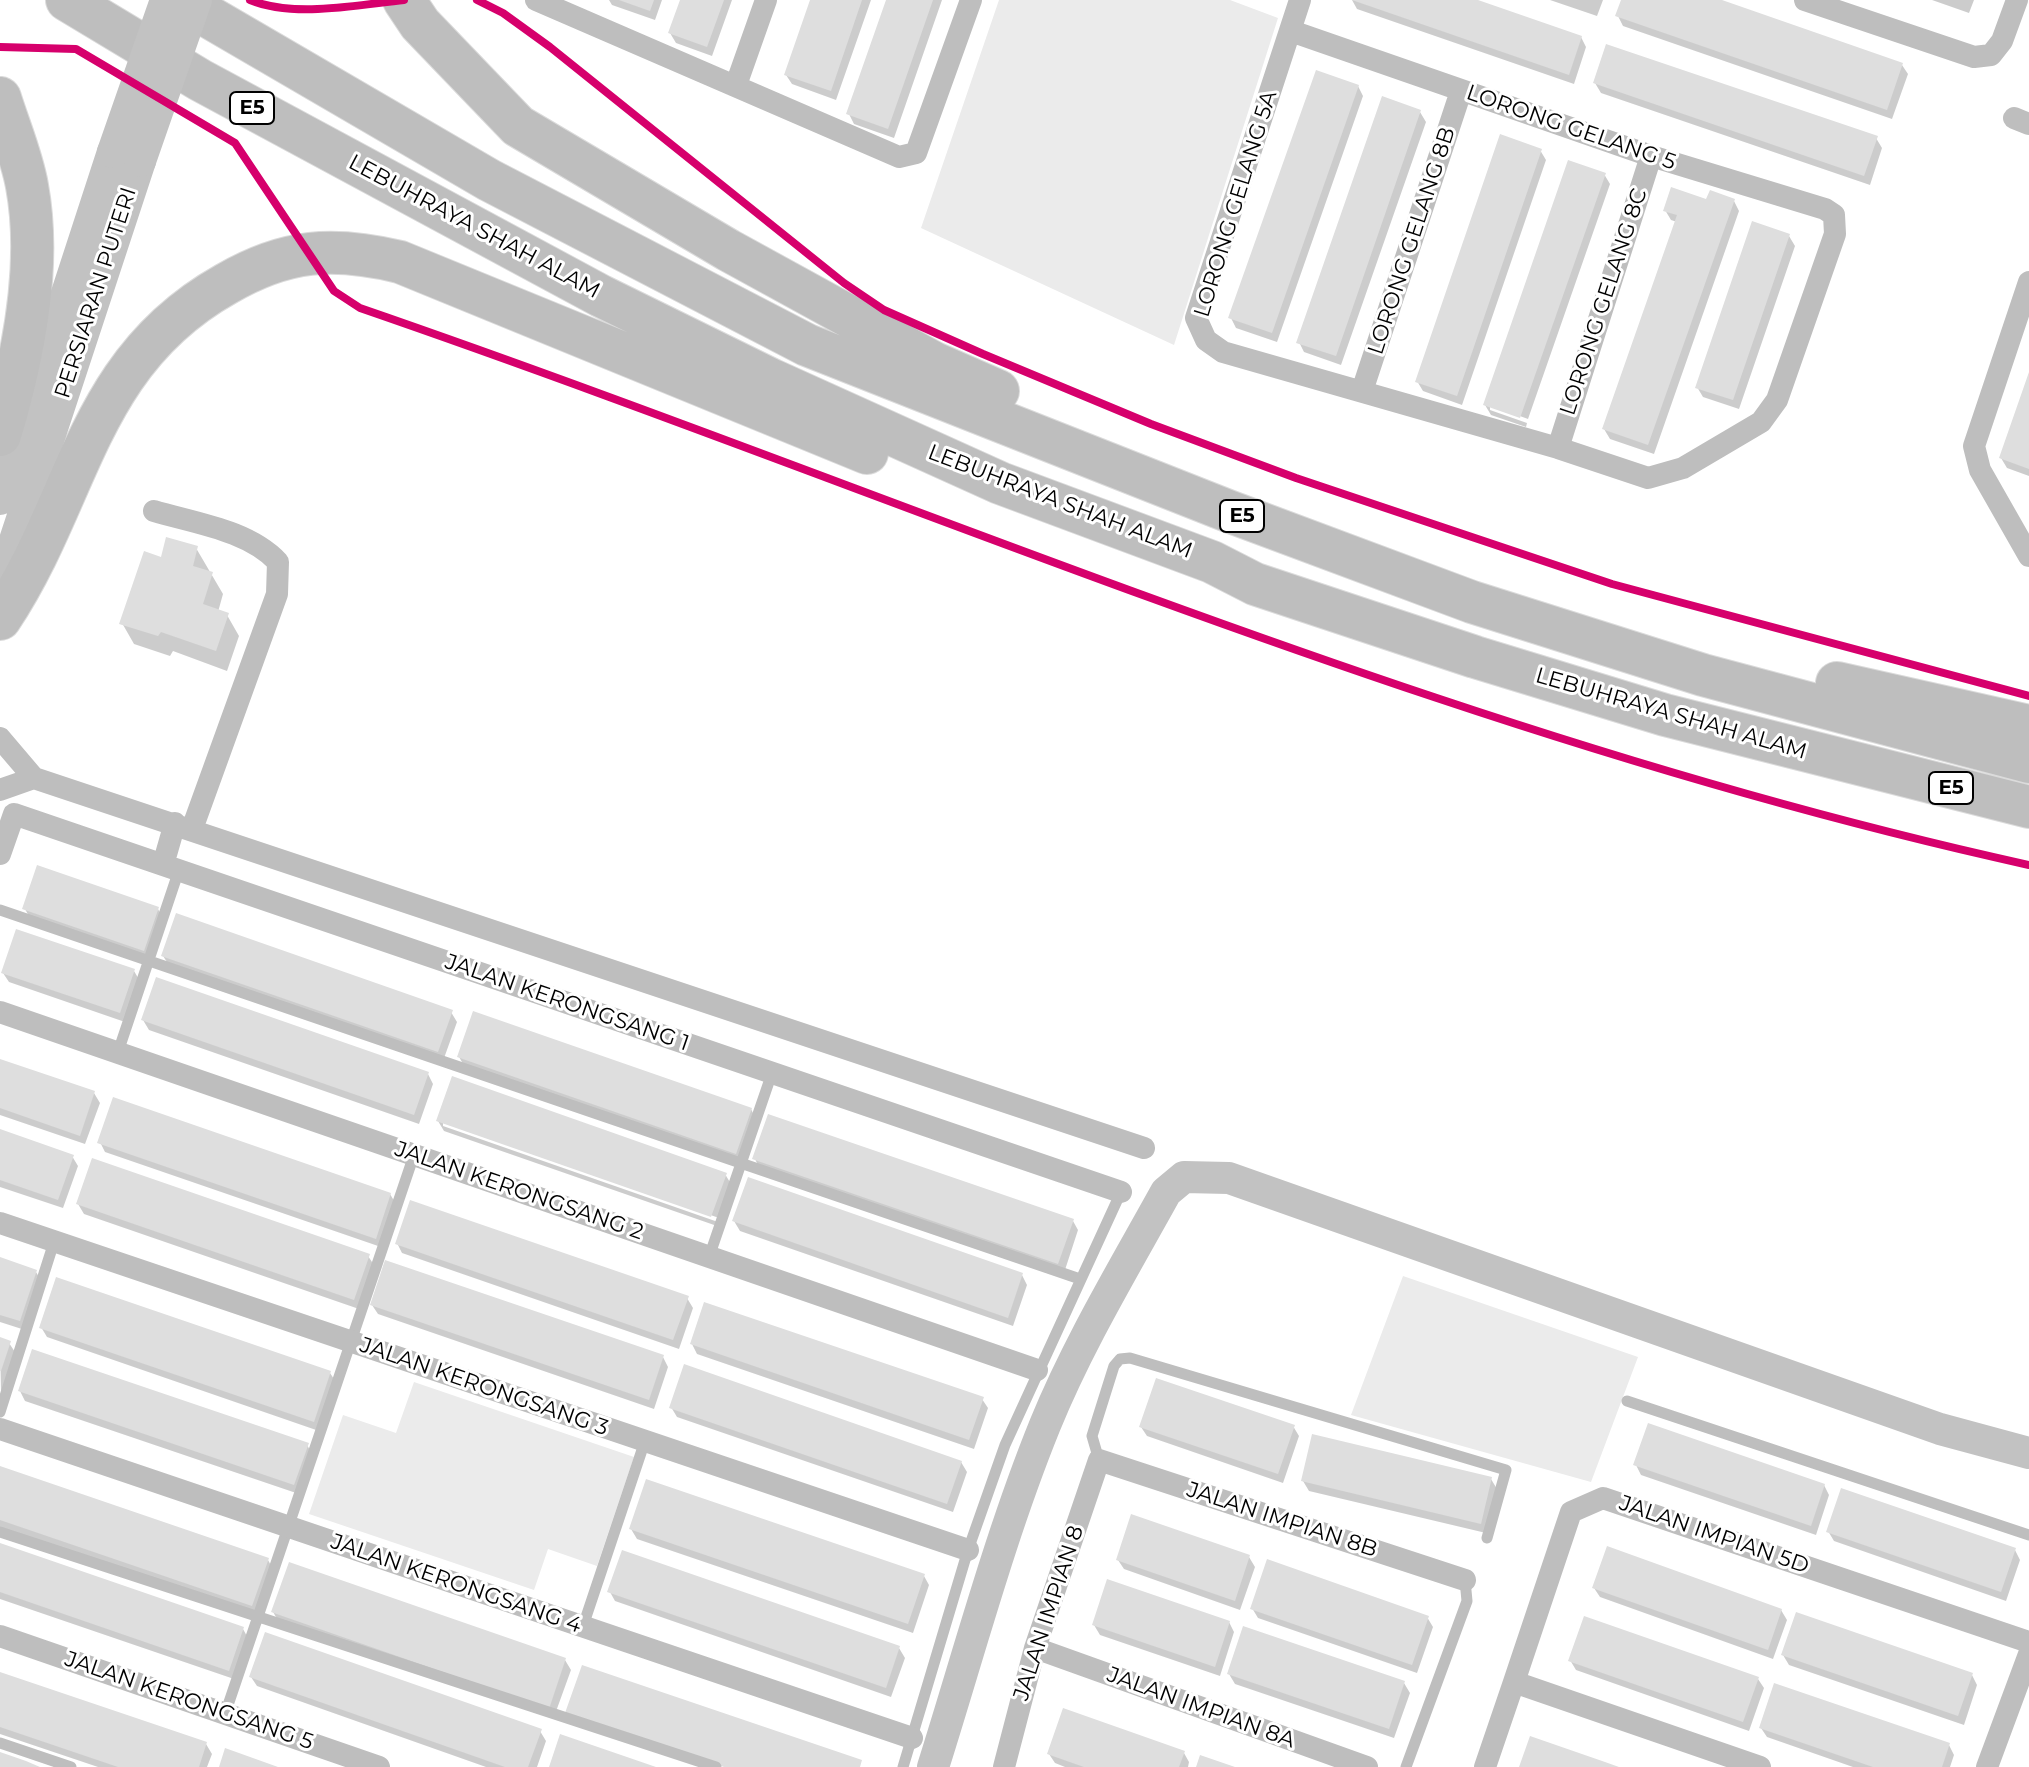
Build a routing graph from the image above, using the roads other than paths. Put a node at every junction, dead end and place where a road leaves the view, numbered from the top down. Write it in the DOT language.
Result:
graph roads {
  1 [pos="67,0"];
  2 [pos="166,0"];
  3 [pos="180,0"];
  4 [pos="196,0"];
  5 [pos="404,0"];
  6 [pos="536,0"];
  7 [pos="766,0"];
  8 [pos="971,0"];
  9 [pos="1300,0"];
  10 [pos="1805,0"];
  11 [pos="2017,0"];
  12 [pos="564,5"];
  13 [pos="1291,31"];
  14 [pos="736,85"];
  15 [pos="1461,91"];
  16 [pos="0,98"];
  17 [pos="1651,156"];
  18 [pos="126,157"];
  19 [pos="2029,282"];
  20 [pos="2022,327"];
  21 [pos="1362,391"];
  22 [pos="0,435"];
  23 [pos="1558,448"];
  24 [pos="0,499"];
  25 [pos="154,511"];
  26 [pos="1228,511"];
  27 [pos="2029,556"];
  28 [pos="1255,584"];
  29 [pos="0,586"];
  30 [pos="1472,602"];
  31 [pos="0,619"];
  32 [pos="2029,726"];
  33 [pos="0,738"];
  34 [pos="2029,762"];
  35 [pos="1874,770"];
  36 [pos="34,778"];
  37 [pos="0,790"];
  38 [pos="2029,807"];
  39 [pos="2029,818"];
  40 [pos="184,826"];
  41 [pos="0,854"];
  42 [pos="171,868"];
  43 [pos="0,910"];
  44 [pos="149,960"];
  45 [pos="0,1012"];
  46 [pos="118,1052"];
  47 [pos="772,1073"];
  48 [pos="1144,1148"];
  49 [pos="414,1155"];
  50 [pos="741,1164"];
  51 [pos="1121,1192"];
  52 [pos="0,1223"];
  53 [pos="54,1242"];
  54 [pos="709,1257"];
  55 [pos="1080,1279"];
  56 [pos="351,1342"];
  57 [pos="1037,1370"];
  58 [pos="1627,1401"];
  59 [pos="0,1412"];
  60 [pos="0,1429"];
  61 [pos="645,1441"];
  62 [pos="2029,1453"];
  63 [pos="1099,1460"];
  64 [pos="289,1527"];
  65 [pos="0,1532"];
  66 [pos="2029,1535"];
  67 [pos="1487,1538"];
  68 [pos="968,1550"];
  69 [pos="1465,1580"];
  70 [pos="258,1616"];
  71 [pos="583,1626"];
  72 [pos="0,1636"];
  73 [pos="2029,1642"];
  74 [pos="1035,1648"];
  75 [pos="2029,1654"];
  76 [pos="1514,1682"];
  77 [pos="225,1714"];
  78 [pos="912,1738"];
  79 [pos="0,1743"];
  80 [pos="71,1767"];
  81 [pos="379,1767"];
  82 [pos="716,1767"];
  83 [pos="903,1767"];
  84 [pos="933,1767"];
  85 [pos="1004,1767"];
  86 [pos="1367,1767"];
  87 [pos="1406,1767"];
  88 [pos="1485,1767"];
  89 [pos="1760,1767"];
  90 [pos="1987,1767"];
  1 -- 28 [label="highway, LEBUHRAYA SHAH ALAM / E5"];
  2 -- 18 [label="street, PERSIARAN PUTERI, bridge"];
  3 -- 26 [label="highway, LEBUHRAYA SHAH ALAM / E5"];
  4 -- 18 [label="street, PERSIARAN PUTERI, bridge"];
  5 -- 26 [label="highway"];
  6 -- 12 [label="street"];
  7 -- 14 [label="street"];
  8 -- 14 [label="street"];
  9 -- 13 [label="street, LORONG GELANG 5A"];
  10 -- 11 [label="street"];
  12 -- 14 [label="street"];
  13 -- 15 [label="street, LORONG GELANG 5"];
  13 -- 21 [label="street, LORONG GELANG 5A"];
  15 -- 17 [label="street, LORONG GELANG 5"];
  15 -- 21 [label="street, LORONG GELANG 8B"];
  16 -- 22 [label="highway"];
  17 -- 23 [label="street, LORONG GELANG 8C"];
  17 -- 23 [label="street, LORONG GELANG 5"];
  18 -- 24 [label="street, PERSIARAN PUTERI"];
  18 -- 29 [label="street, PERSIARAN PUTERI"];
  19 -- 20 [label="street"];
  20 -- 27 [label="street"];
  21 -- 23 [label="street"];
  25 -- 40 [label="street"];
  26 -- 30 [label="highway, LEBUHRAYA SHAH ALAM / E5"];
  28 -- 31 [label="highway"];
  28 -- 35 [label="highway, LEBUHRAYA SHAH ALAM / E5"];
  30 -- 32 [label="highway"];
  30 -- 34 [label="highway, LEBUHRAYA SHAH ALAM / E5"];
  33 -- 36 [label="street"];
  35 -- 38 [label="highway, LEBUHRAYA SHAH ALAM / E5"];
  35 -- 39 [label="highway"];
  36 -- 37 [label="street"];
  36 -- 40 [label="street"];
  40 -- 42 [label="street"];
  40 -- 48 [label="street"];
  41 -- 42 [label="street, JALAN KERONGSANG 1"];
  42 -- 44 [label="lane"];
  42 -- 47 [label="street, JALAN KERONGSANG 1"];
  43 -- 44 [label="lane"];
  44 -- 46 [label="lane"];
  44 -- 50 [label="lane"];
  45 -- 46 [label="street, JALAN KERONGSANG 2"];
  46 -- 49 [label="street, JALAN KERONGSANG 2"];
  47 -- 50 [label="lane"];
  47 -- 51 [label="street, JALAN KERONGSANG 1"];
  49 -- 54 [label="street, JALAN KERONGSANG 2"];
  49 -- 56 [label="lane"];
  50 -- 54 [label="lane"];
  50 -- 55 [label="lane"];
  51 -- 55 [label="lane"];
  52 -- 53 [label="street, JALAN KERONGSANG 3"];
  53 -- 56 [label="street, JALAN KERONGSANG 3"];
  53 -- 59 [label="lane"];
  54 -- 57 [label="street, JALAN KERONGSANG 2"];
  55 -- 57 [label="lane"];
  56 -- 61 [label="street, JALAN KERONGSANG 3"];
  56 -- 64 [label="lane"];
  57 -- 68 [label="lane"];
  58 -- 66 [label="lane"];
  60 -- 64 [label="street, JALAN KERONGSANG 4"];
  61 -- 68 [label="street, JALAN KERONGSANG 3"];
  61 -- 71 [label="lane"];
  62 -- 84 [label="street"];
  63 -- 67 [label="lane"];
  63 -- 69 [label="street, JALAN IMPIAN 8B"];
  63 -- 74 [label="street, JALAN IMPIAN 8"];
  64 -- 70 [label="lane"];
  64 -- 71 [label="street, JALAN KERONGSANG 4"];
  65 -- 70 [label="lane"];
  68 -- 78 [label="lane"];
  69 -- 87 [label="lane"];
  70 -- 77 [label="lane"];
  70 -- 82 [label="lane"];
  71 -- 78 [label="street, JALAN KERONGSANG 4"];
  72 -- 77 [label="street, JALAN KERONGSANG 5"];
  73 -- 76 [label="street, JALAN IMPIAN 5D"];
  74 -- 85 [label="street, JALAN IMPIAN 8"];
  74 -- 86 [label="street, JALAN IMPIAN 8A"];
  75 -- 90 [label="street"];
  76 -- 88 [label="street, JALAN IMPIAN 5D"];
  76 -- 89 [label="street"];
  77 -- 81 [label="street, JALAN KERONGSANG 5"];
  78 -- 83 [label="lane"];
  79 -- 80 [label="lane"];
}
